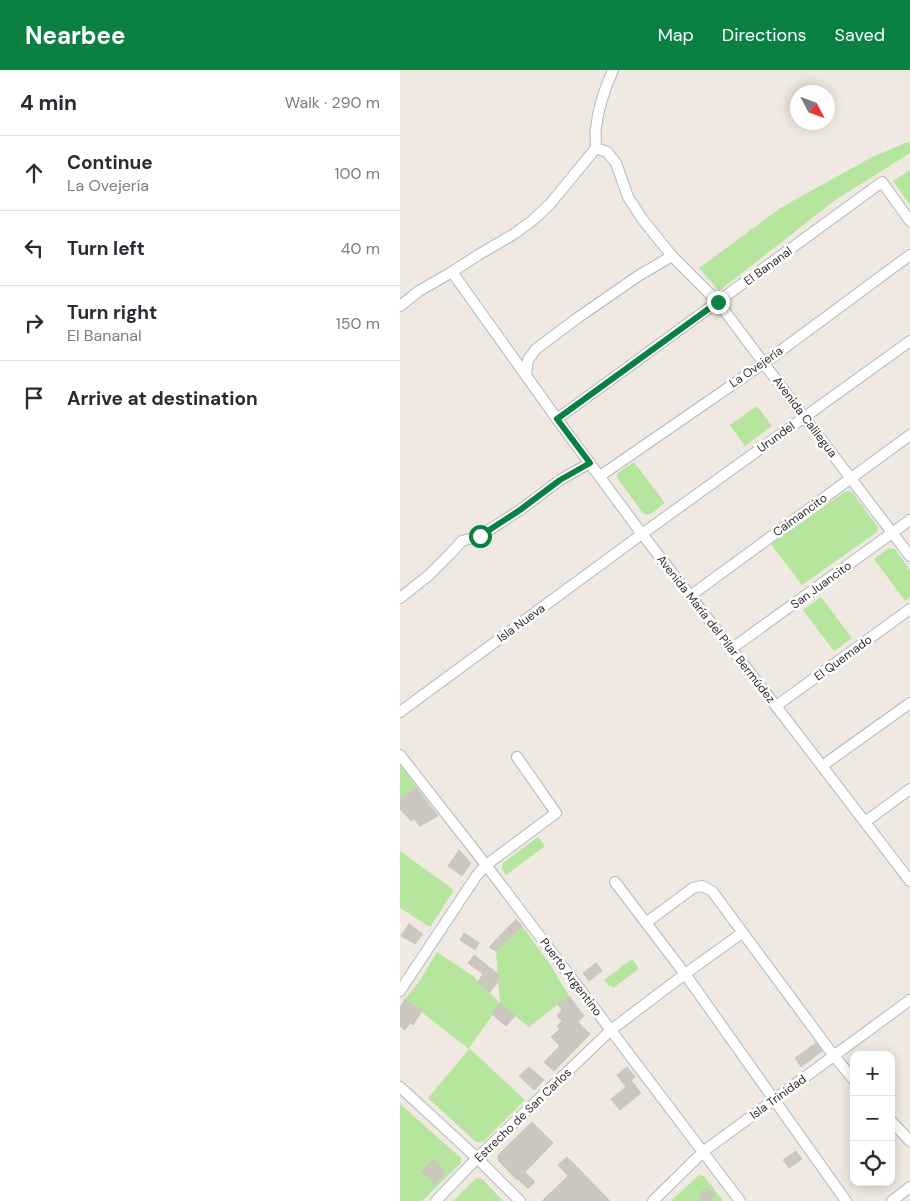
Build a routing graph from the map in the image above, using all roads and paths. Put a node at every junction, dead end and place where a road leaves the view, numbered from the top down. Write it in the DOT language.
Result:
graph roads {
  1 [pos="614,70"];
  2 [pos="596,148"];
  3 [pos="910,221"];
  4 [pos="910,255"];
  5 [pos="672,256"];
  6 [pos="452,272"];
  7 [pos="718,302"];
  8 [pos="400,306"];
  9 [pos="910,341"];
  10 [pos="764,363"];
  11 [pos="526,375"];
  12 [pos="804,417"];
  13 [pos="557,419"];
  14 [pos="910,435"];
  15 [pos="590,463"];
  16 [pos="600,476"];
  17 [pos="851,478"];
  18 [pos="910,520"];
  19 [pos="892,533"];
  20 [pos="642,534"];
  21 [pos="910,556"];
  22 [pos="690,596"];
  23 [pos="400,598"];
  24 [pos="910,610"];
  25 [pos="731,649"];
  26 [pos="910,703"];
  27 [pos="776,706"];
  28 [pos="400,712"];
  29 [pos="400,755"];
  30 [pos="517,758"];
  31 [pos="822,766"];
  32 [pos="910,789"];
  33 [pos="865,822"];
  34 [pos="486,865"];
  35 [pos="910,881"];
  36 [pos="615,882"];
  37 [pos="647,922"];
  38 [pos="742,933"];
  39 [pos="685,974"];
  40 [pos="400,991"];
  41 [pos="910,1000"];
  42 [pos="611,1030"];
  43 [pos="834,1056"];
  44 [pos="850,1075"];
  45 [pos="400,1087"];
  46 [pos="774,1100"];
  47 [pos="895,1125"];
  48 [pos="910,1141"];
  49 [pos="704,1151"];
  50 [pos="477,1158"];
  51 [pos="910,1187"];
  52 [pos="436,1201"];
  53 [pos="520,1201"];
  54 [pos="653,1201"];
  55 [pos="740,1201"];
  56 [pos="846,1201"];
  57 [pos="892,1201"];
  1 -- 2 [label="street"];
  2 -- 5 [label="street, Avenida Calilegua"];
  2 -- 6 [label="street"];
  3 -- 7 [label="street, El Bananal"];
  4 -- 10 [label="street, La Ovejería"];
  5 -- 7 [label="street, Avenida Calilegua"];
  5 -- 11 [label="street"];
  6 -- 8 [label="street"];
  6 -- 11 [label="street, Avenida María del Pilar Bermúdez"];
  7 -- 10 [label="street, Avenida Calilegua"];
  7 -- 13 [label="street, El Bananal"];
  9 -- 12 [label="street, Urundel"];
  10 -- 12 [label="street, Avenida Calilegua"];
  10 -- 16 [label="street, La Ovejería"];
  11 -- 13 [label="street, Avenida María del Pilar Bermúdez"];
  12 -- 17 [label="street, Avenida Calilegua"];
  12 -- 20 [label="street, Urundel"];
  13 -- 15 [label="street, Avenida María del Pilar Bermúdez"];
  14 -- 17 [label="street, Caimancito"];
  15 -- 16 [label="street, Avenida María del Pilar Bermúdez"];
  15 -- 23 [label="street"];
  16 -- 20 [label="street, Avenida María del Pilar Bermúdez"];
  17 -- 19 [label="street, Avenida Calilegua"];
  17 -- 22 [label="street, Caimancito"];
  18 -- 19 [label="street, San Juancito"];
  19 -- 21 [label="street, Avenida Calilegua"];
  19 -- 25 [label="street, San Juancito"];
  20 -- 22 [label="street, Avenida María del Pilar Bermúdez"];
  20 -- 28 [label="street, Isla Nueva"];
  22 -- 25 [label="street, Avenida María del Pilar Bermúdez"];
  24 -- 27 [label="street, El Quemado"];
  25 -- 27 [label="street, Avenida María del Pilar Bermúdez"];
  26 -- 31 [label="street"];
  27 -- 31 [label="street, Avenida María del Pilar Bermúdez"];
  29 -- 34 [label="street, Puerto Argentino"];
  30 -- 34 [label="street"];
  31 -- 33 [label="street, Avenida María del Pilar Bermúdez"];
  32 -- 33 [label="street"];
  33 -- 35 [label="street, Avenida María del Pilar Bermúdez"];
  34 -- 40 [label="street"];
  34 -- 42 [label="street, Puerto Argentino"];
  36 -- 37 [label="street"];
  37 -- 38 [label="street"];
  37 -- 39 [label="street"];
  38 -- 39 [label="street, Estrecho de San Carlos"];
  38 -- 43 [label="street"];
  39 -- 42 [label="street, Estrecho de San Carlos"];
  39 -- 46 [label="street"];
  41 -- 43 [label="street, Isla Trinidad"];
  42 -- 49 [label="street, Puerto Argentino"];
  42 -- 50 [label="street, Estrecho de San Carlos"];
  43 -- 44 [label="street"];
  43 -- 46 [label="street, Isla Trinidad"];
  45 -- 50 [label="street"];
  46 -- 49 [label="street, Isla Trinidad"];
  46 -- 56 [label="street"];
  47 -- 48 [label="street"];
  49 -- 54 [label="street, Isla Trinidad"];
  49 -- 55 [label="street, Puerto Argentino"];
  50 -- 52 [label="street, Estrecho de San Carlos"];
  50 -- 53 [label="street"];
  51 -- 57 [label="street"];
}
